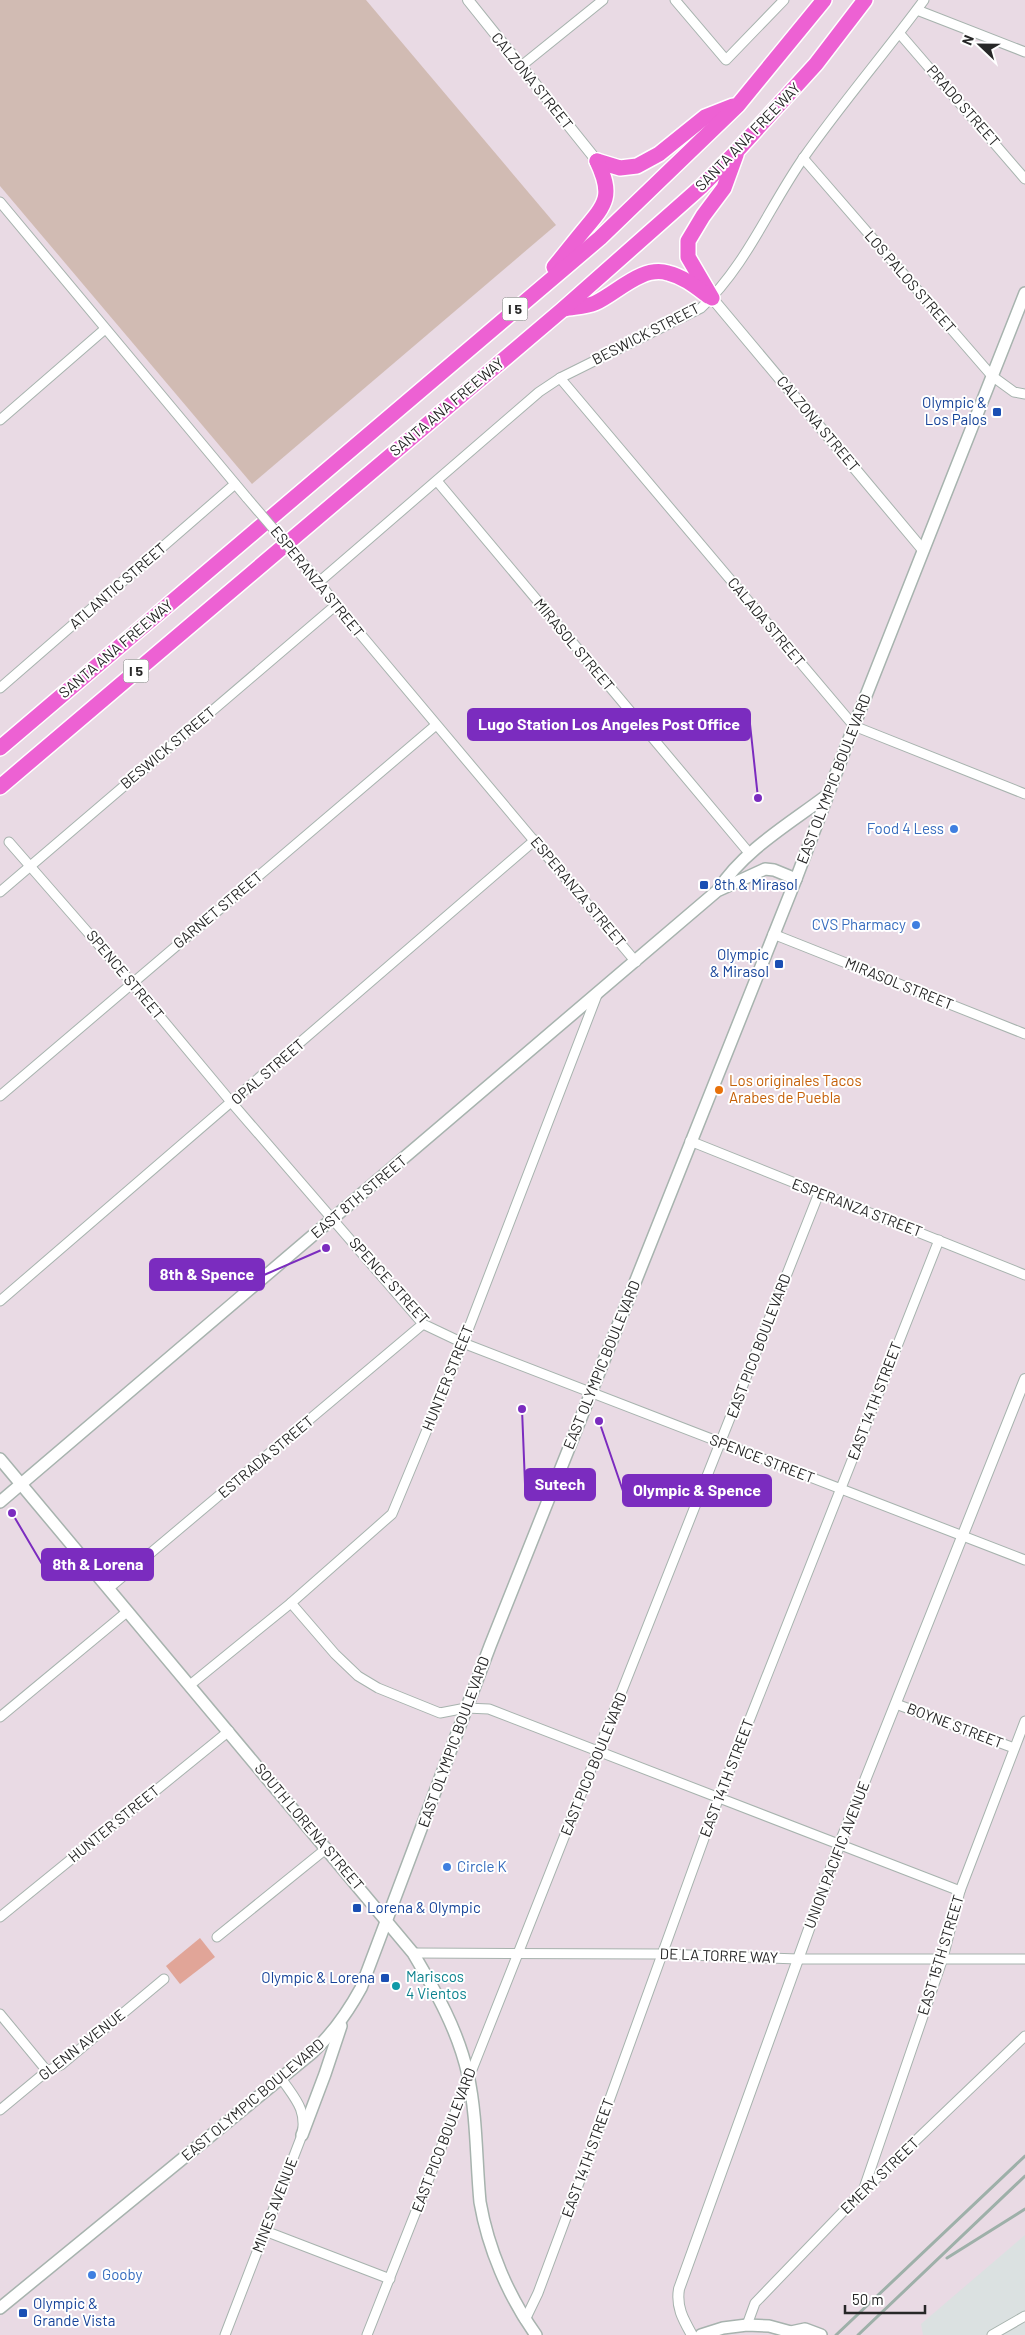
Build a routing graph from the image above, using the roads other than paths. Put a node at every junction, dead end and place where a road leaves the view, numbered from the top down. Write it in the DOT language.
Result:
graph roads {
  1 [pos="468,0"];
  2 [pos="603,0"];
  3 [pos="675,0"];
  4 [pos="784,0"];
  5 [pos="824,0"];
  6 [pos="865,0"];
  7 [pos="924,0"];
  8 [pos="917,10"];
  9 [pos="900,34"];
  10 [pos="1025,52"];
  11 [pos="520,67"];
  12 [pos="738,105"];
  13 [pos="737,151"];
  14 [pos="803,158"];
  15 [pos="597,161"];
  16 [pos="1025,179"];
  17 [pos="0,202"];
  18 [pos="534,293"];
  19 [pos="1025,293"];
  20 [pos="712,298"];
  21 [pos="562,310"];
  22 [pos="106,330"];
  23 [pos="992,376"];
  24 [pos="560,378"];
  25 [pos="1025,394"];
  26 [pos="0,420"];
  27 [pos="436,481"];
  28 [pos="235,484"];
  29 [pos="923,550"];
  30 [pos="319,582"];
  31 [pos="336,605"];
  32 [pos="0,688"];
  33 [pos="436,725"];
  34 [pos="854,726"];
  35 [pos="0,748"];
  36 [pos="0,786"];
  37 [pos="1025,794"];
  38 [pos="827,795"];
  39 [pos="535,840"];
  40 [pos="9,842"];
  41 [pos="750,854"];
  42 [pos="31,865"];
  43 [pos="796,879"];
  44 [pos="717,891"];
  45 [pos="0,892"];
  46 [pos="773,934"];
  47 [pos="636,962"];
  48 [pos="132,983"];
  49 [pos="597,995"];
  50 [pos="1025,1034"];
  51 [pos="0,1096"];
  52 [pos="232,1103"];
  53 [pos="690,1141"];
  54 [pos="820,1193"];
  55 [pos="333,1218"];
  56 [pos="939,1240"];
  57 [pos="1025,1275"];
  58 [pos="0,1301"];
  59 [pos="423,1324"];
  60 [pos="463,1344"];
  61 [pos="1025,1379"];
  62 [pos="591,1392"];
  63 [pos="721,1443"];
  64 [pos="0,1459"];
  65 [pos="22,1484"];
  66 [pos="840,1490"];
  67 [pos="0,1502"];
  68 [pos="962,1537"];
  69 [pos="1025,1560"];
  70 [pos="109,1588"];
  71 [pos="291,1603"];
  72 [pos="128,1611"];
  73 [pos="190,1685"];
  74 [pos="896,1704"];
  75 [pos="466,1708"];
  76 [pos="0,1717"];
  77 [pos="1025,1721"];
  78 [pos="229,1731"];
  79 [pos="1014,1748"];
  80 [pos="599,1751"];
  81 [pos="719,1797"];
  82 [pos="840,1843"];
  83 [pos="327,1848"];
  84 [pos="960,1891"];
  85 [pos="0,1917"];
  86 [pos="386,1920"];
  87 [pos="217,1937"];
  88 [pos="413,1953"];
  89 [pos="518,1953"];
  90 [pos="662,1954"];
  91 [pos="943,1958"];
  92 [pos="798,1959"];
  93 [pos="1025,1959"];
  94 [pos="164,1979"];
  95 [pos="0,2014"];
  96 [pos="343,2018"];
  97 [pos="1025,2036"];
  98 [pos="47,2071"];
  99 [pos="468,2076"];
  100 [pos="281,2078"];
  101 [pos="0,2110"];
  102 [pos="302,2135"];
  103 [pos="863,2191"];
  104 [pos="265,2231"];
  105 [pos="390,2279"];
  106 [pos="0,2308"];
  107 [pos="1025,2316"];
  108 [pos="525,2320"];
  109 [pos="747,2325"];
  110 [pos="792,2333"];
  111 [pos="225,2335"];
  112 [pos="367,2335"];
  113 [pos="536,2335"];
  114 [pos="692,2335"];
  115 [pos="701,2335"];
  116 [pos="821,2335"];
  117 [pos="992,2335"];
  1 -- 11 [label="street, CALZONA STREET"];
  2 -- 11 [label="street"];
  3 -- 4 [label="street"];
  5 -- 12 [label="highway, SANTA ANA FREEWAY / I 5"];
  6 -- 13 [label="highway, SANTA ANA FREEWAY / I 5"];
  7 -- 8 [label="street, BESWICK STREET"];
  8 -- 9 [label="street, BESWICK STREET"];
  8 -- 10 [label="street"];
  9 -- 14 [label="street, BESWICK STREET"];
  9 -- 16 [label="street, PRADO STREET"];
  11 -- 15 [label="street, CALZONA STREET"];
  12 -- 15 [label="highway"];
  12 -- 18 [label="highway, SANTA ANA FREEWAY / I 5"];
  13 -- 20 [label="highway"];
  13 -- 21 [label="highway, SANTA ANA FREEWAY / I 5"];
  14 -- 20 [label="street, BESWICK STREET"];
  14 -- 23 [label="street, LOS PALOS STREET"];
  15 -- 18 [label="highway"];
  17 -- 22 [label="street, ESPERANZA STREET"];
  18 -- 35 [label="highway, SANTA ANA FREEWAY / I 5"];
  19 -- 23 [label="main road, EAST OLYMPIC BOULEVARD"];
  20 -- 21 [label="highway"];
  20 -- 24 [label="street, BESWICK STREET"];
  20 -- 29 [label="street, CALZONA STREET"];
  21 -- 36 [label="highway, SANTA ANA FREEWAY / I 5"];
  22 -- 26 [label="street"];
  22 -- 28 [label="street, ESPERANZA STREET"];
  23 -- 25 [label="street, LOS PALOS STREET"];
  23 -- 29 [label="main road, EAST OLYMPIC BOULEVARD"];
  24 -- 27 [label="street, BESWICK STREET"];
  24 -- 34 [label="street, CALADA STREET"];
  27 -- 30 [label="street, BESWICK STREET"];
  27 -- 41 [label="street, MIRASOL STREET"];
  28 -- 30 [label="street, ESPERANZA STREET, bridge"];
  28 -- 32 [label="street, ATLANTIC STREET"];
  29 -- 34 [label="main road, EAST OLYMPIC BOULEVARD"];
  30 -- 31 [label="street, ESPERANZA STREET"];
  31 -- 33 [label="street, ESPERANZA STREET"];
  31 -- 42 [label="street, BESWICK STREET"];
  33 -- 39 [label="street, ESPERANZA STREET"];
  33 -- 48 [label="street, GARNET STREET"];
  34 -- 37 [label="street, CALADA STREET"];
  34 -- 38 [label="main road, EAST OLYMPIC BOULEVARD"];
  38 -- 41 [label="main road, EAST 8TH STREET"];
  38 -- 43 [label="main road, EAST OLYMPIC BOULEVARD"];
  39 -- 47 [label="street, ESPERANZA STREET"];
  39 -- 52 [label="street, OPAL STREET"];
  40 -- 42 [label="street, SPENCE STREET"];
  41 -- 44 [label="main road, EAST 8TH STREET"];
  42 -- 45 [label="street, BESWICK STREET"];
  42 -- 48 [label="street, SPENCE STREET"];
  43 -- 44 [label="main road, EAST 8TH STREET"];
  43 -- 46 [label="main road, EAST OLYMPIC BOULEVARD"];
  44 -- 47 [label="main road, EAST 8TH STREET"];
  46 -- 50 [label="street, MIRASOL STREET"];
  46 -- 53 [label="main road, EAST OLYMPIC BOULEVARD"];
  47 -- 49 [label="main road, EAST 8TH STREET"];
  48 -- 51 [label="street, GARNET STREET"];
  48 -- 52 [label="street, SPENCE STREET"];
  49 -- 55 [label="main road, EAST 8TH STREET"];
  49 -- 60 [label="street, HUNTER STREET"];
  52 -- 55 [label="street, SPENCE STREET"];
  52 -- 58 [label="street, OPAL STREET"];
  53 -- 54 [label="street, ESPERANZA STREET"];
  53 -- 62 [label="main road, EAST OLYMPIC BOULEVARD"];
  54 -- 56 [label="street, ESPERANZA STREET"];
  54 -- 63 [label="street, EAST PICO BOULEVARD"];
  55 -- 59 [label="street, SPENCE STREET"];
  55 -- 65 [label="main road, EAST 8TH STREET"];
  56 -- 57 [label="street, ESPERANZA STREET"];
  56 -- 66 [label="street, EAST 14TH STREET"];
  59 -- 60 [label="street, SPENCE STREET"];
  59 -- 70 [label="street, ESTRADA STREET"];
  60 -- 62 [label="street, SPENCE STREET"];
  60 -- 71 [label="street, HUNTER STREET"];
  61 -- 68 [label="street, UNION PACIFIC AVENUE"];
  62 -- 63 [label="street, SPENCE STREET"];
  62 -- 75 [label="main road, EAST OLYMPIC BOULEVARD"];
  63 -- 66 [label="street, SPENCE STREET"];
  63 -- 80 [label="street, EAST PICO BOULEVARD"];
  64 -- 65 [label="main road, SOUTH LORENA STREET"];
  65 -- 67 [label="main road, EAST 8TH STREET"];
  65 -- 70 [label="main road, SOUTH LORENA STREET"];
  66 -- 68 [label="street, SPENCE STREET"];
  66 -- 81 [label="street, EAST 14TH STREET"];
  68 -- 69 [label="street, SPENCE STREET"];
  68 -- 74 [label="street, UNION PACIFIC AVENUE"];
  70 -- 72 [label="main road, SOUTH LORENA STREET"];
  71 -- 73 [label="street, HUNTER STREET"];
  71 -- 75 [label="street"];
  72 -- 73 [label="main road, SOUTH LORENA STREET"];
  72 -- 76 [label="street"];
  73 -- 78 [label="main road, SOUTH LORENA STREET"];
  74 -- 79 [label="street, BOYNE STREET"];
  74 -- 82 [label="street, UNION PACIFIC AVENUE"];
  75 -- 80 [label="street"];
  75 -- 86 [label="main road, EAST OLYMPIC BOULEVARD"];
  77 -- 79 [label="street, EAST 15TH STREET"];
  78 -- 83 [label="main road, SOUTH LORENA STREET"];
  78 -- 85 [label="street, HUNTER STREET"];
  79 -- 84 [label="street, EAST 15TH STREET"];
  80 -- 81 [label="street"];
  80 -- 89 [label="street, EAST PICO BOULEVARD"];
  81 -- 82 [label="street"];
  81 -- 90 [label="street, EAST 14TH STREET"];
  82 -- 84 [label="street"];
  82 -- 92 [label="street, UNION PACIFIC AVENUE"];
  83 -- 86 [label="main road, SOUTH LORENA STREET"];
  83 -- 87 [label="street"];
  84 -- 91 [label="street, EAST 15TH STREET"];
  86 -- 88 [label="main road, SOUTH LORENA STREET"];
  86 -- 96 [label="main road, EAST OLYMPIC BOULEVARD"];
  88 -- 89 [label="street, DE LA TORRE WAY"];
  88 -- 99 [label="main road, SOUTH LORENA STREET"];
  89 -- 90 [label="street, DE LA TORRE WAY"];
  89 -- 99 [label="street, EAST PICO BOULEVARD"];
  90 -- 92 [label="street, DE LA TORRE WAY"];
  90 -- 108 [label="street, EAST 14TH STREET"];
  91 -- 92 [label="street, DE LA TORRE WAY"];
  91 -- 93 [label="street, DE LA TORRE WAY"];
  91 -- 103 [label="street, EAST 15TH STREET"];
  92 -- 114 [label="street, UNION PACIFIC AVENUE"];
  94 -- 98 [label="street, GLENN AVENUE"];
  95 -- 98 [label="street"];
  96 -- 100 [label="main road, EAST OLYMPIC BOULEVARD"];
  96 -- 102 [label="main road"];
  97 -- 103 [label="street, EMERY STREET"];
  98 -- 101 [label="street, GLENN AVENUE"];
  99 -- 105 [label="street, EAST PICO BOULEVARD"];
  99 -- 108 [label="main road, SOUTH LORENA STREET"];
  100 -- 102 [label="street, MINES AVENUE"];
  100 -- 106 [label="main road, EAST OLYMPIC BOULEVARD"];
  102 -- 104 [label="street, MINES AVENUE"];
  103 -- 109 [label="street, EMERY STREET"];
  104 -- 105 [label="street"];
  104 -- 111 [label="street, MINES AVENUE"];
  105 -- 112 [label="street, EAST PICO BOULEVARD"];
  107 -- 117 [label="street"];
  108 -- 113 [label="main road, SOUTH LORENA STREET"];
  109 -- 110 [label="main road"];
  109 -- 115 [label="main road"];
  110 -- 116 [label="main road"];
}
